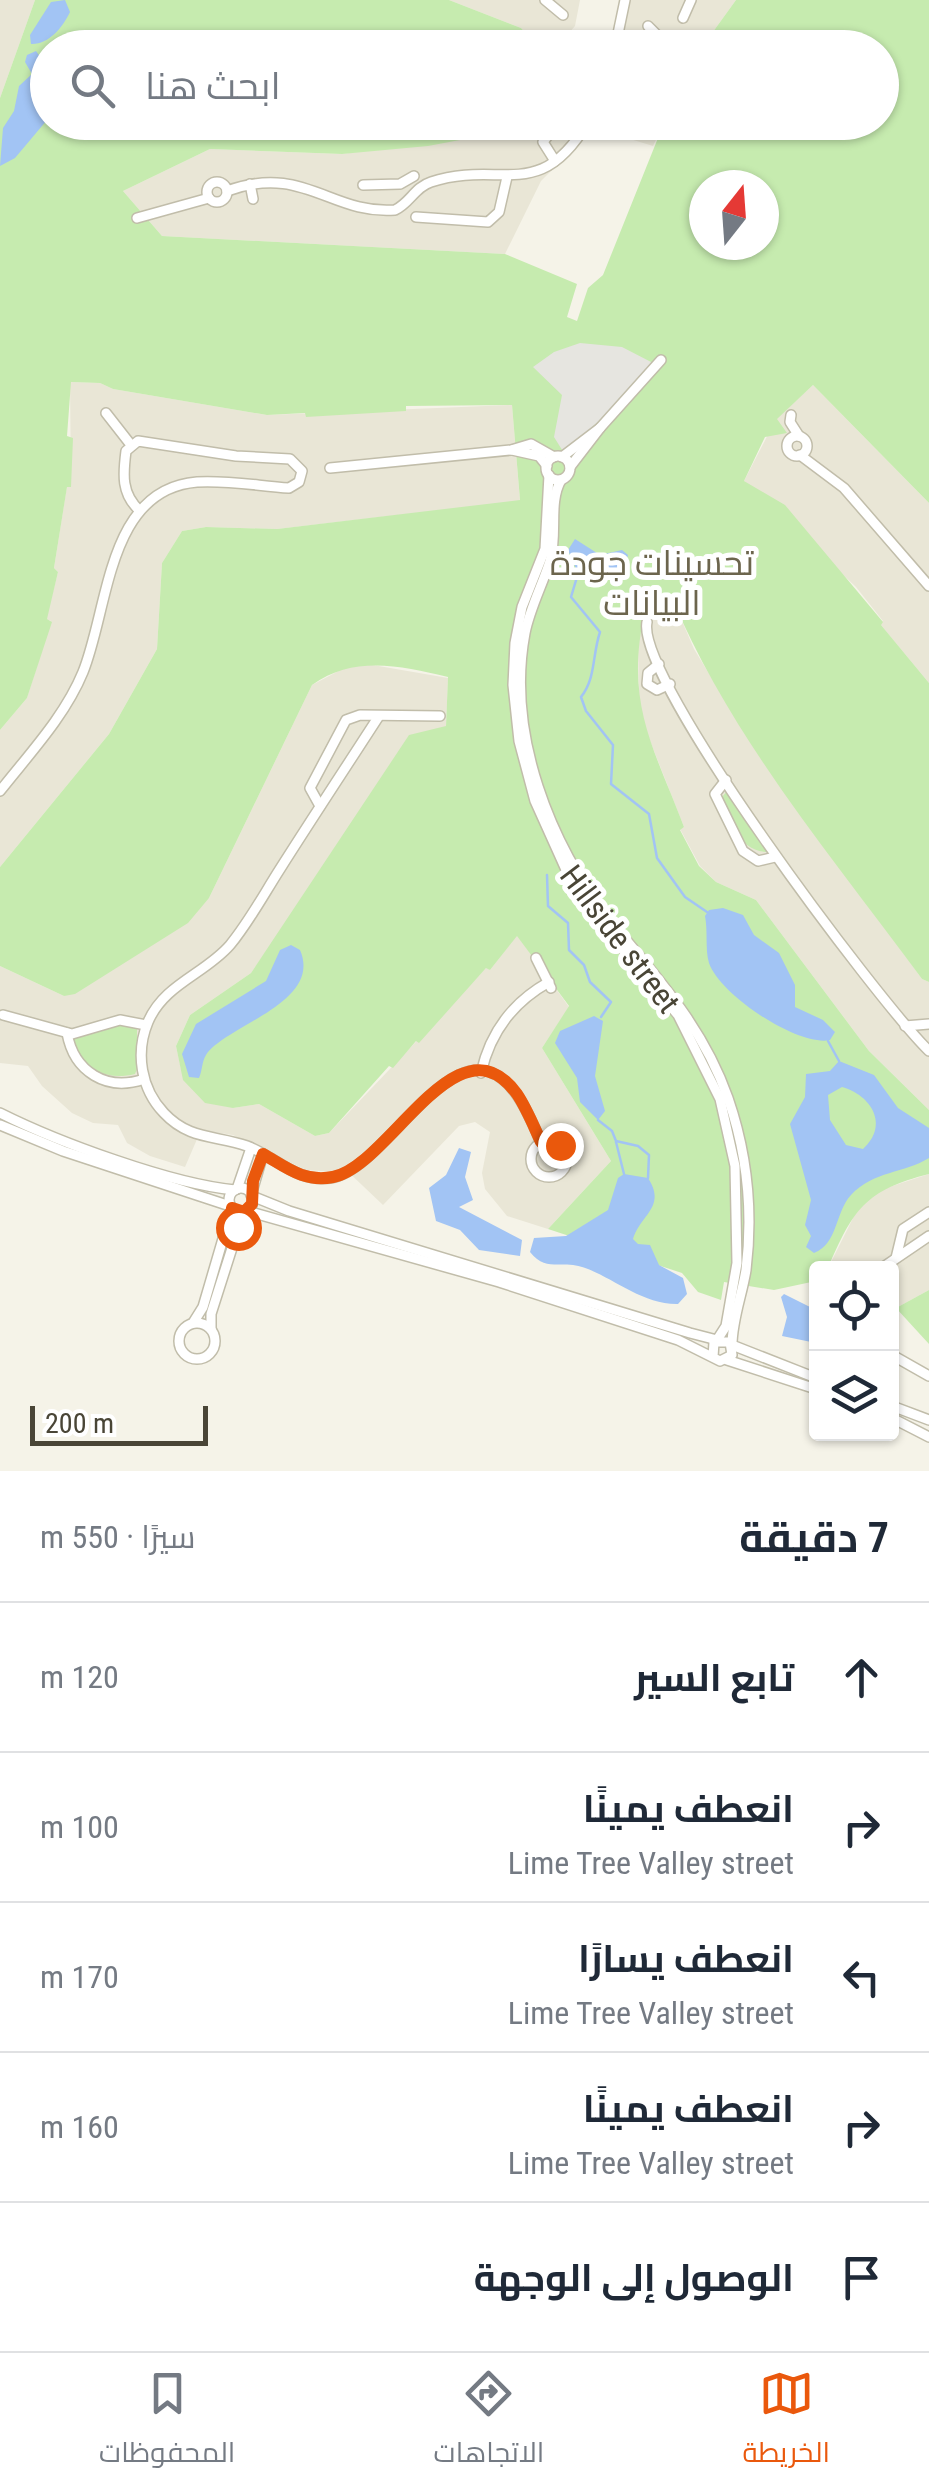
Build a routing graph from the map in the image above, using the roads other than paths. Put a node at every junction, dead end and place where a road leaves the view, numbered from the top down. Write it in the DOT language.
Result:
graph roads {
  1 [pos="545,0"];
  2 [pos="624,0"];
  3 [pos="690,0"];
  4 [pos="563,15"];
  5 [pos="682,18"];
  6 [pos="648,26"];
  7 [pos="618,30"];
  8 [pos="653,30"];
  9 [pos="545,140"];
  10 [pos="573,140"];
  11 [pos="555,161"];
  12 [pos="414,176"];
  13 [pos="507,177"];
  14 [pos="404,183"];
  15 [pos="250,184"];
  16 [pos="363,185"];
  17 [pos="415,193"];
  18 [pos="253,199"];
  19 [pos="416,217"];
  20 [pos="138,218"];
  21 [pos="661,360"];
  22 [pos="106,413"];
  23 [pos="791,415"];
  24 [pos="600,428"];
  25 [pos="130,445"];
  26 [pos="553,464"];
  27 [pos="570,467"];
  28 [pos="330,468"];
  29 [pos="561,480"];
  30 [pos="140,511"];
  31 [pos="929,586"];
  32 [pos="647,622"];
  33 [pos="659,664"];
  34 [pos="670,684"];
  35 [pos="379,716"];
  36 [pos="440,716"];
  37 [pos="523,740"];
  38 [pos="726,780"];
  39 [pos="0,791"];
  40 [pos="320,806"];
  41 [pos="775,857"];
  42 [pos="536,958"];
  43 [pos="0,1003"];
  44 [pos="2,1017"];
  45 [pos="146,1024"];
  46 [pos="929,1024"];
  47 [pos="905,1026"];
  48 [pos="67,1034"];
  49 [pos="929,1051"];
  50 [pos="481,1073"];
  51 [pos="144,1079"];
  52 [pos="0,1113"];
  53 [pos="0,1124"];
  54 [pos="541,1142"];
  55 [pos="251,1148"];
  56 [pos="263,1154"];
  57 [pos="246,1163"];
  58 [pos="258,1169"];
  59 [pos="236,1190"];
  60 [pos="252,1193"];
  61 [pos="231,1207"];
  62 [pos="247,1210"];
  63 [pos="929,1212"];
  64 [pos="230,1220"];
  65 [pos="734,1224"];
  66 [pos="749,1224"];
  67 [pos="929,1236"];
  68 [pos="896,1258"];
  69 [pos="892,1261"];
  70 [pos="193,1324"];
  71 [pos="212,1330"];
  72 [pos="717,1340"];
  73 [pos="732,1345"];
  74 [pos="713,1357"];
  75 [pos="899,1358"];
  76 [pos="727,1360"];
  77 [pos="926,1372"];
  78 [pos="809,1375"];
  79 [pos="809,1387"];
  80 [pos="899,1409"];
  81 [pos="929,1420"];
  82 [pos="899,1421"];
  83 [pos="929,1436"];
  1 -- 4 [label="street"];
  2 -- 7 [label="street"];
  3 -- 5 [label="street"];
  6 -- 8 [label="street"];
  9 -- 11 [label="street"];
  10 -- 11 [label="street"];
  11 -- 13 [label="street"];
  12 -- 14 [label="street"];
  13 -- 17 [label="street"];
  13 -- 19 [label="street"];
  14 -- 16 [label="street"];
  14 -- 17 [label="street"];
  15 -- 17 [label="street"];
  15 -- 18 [label="street"];
  15 -- 20 [label="street"];
  21 -- 24 [label="street"];
  22 -- 25 [label="street"];
  23 -- 31 [label="street"];
  24 -- 26 [label="street"];
  24 -- 27 [label="street, Hillside street"];
  25 -- 30 [label="street"];
  25 -- 30 [label="street"];
  26 -- 27 [label="street"];
  26 -- 28 [label="street"];
  26 -- 29 [label="street"];
  26 -- 37 [label="street, Hillside street"];
  27 -- 29 [label="street, Hillside street"];
  29 -- 37 [label="street, Hillside street"];
  30 -- 39 [label="street"];
  32 -- 33 [label="street"];
  33 -- 34 [label="street"];
  33 -- 34 [label="street"];
  34 -- 38 [label="street"];
  35 -- 36 [label="street"];
  35 -- 40 [label="street"];
  35 -- 40 [label="street"];
  37 -- 65 [label="street, Hillside street"];
  37 -- 66 [label="street, Hillside street"];
  38 -- 41 [label="street"];
  38 -- 41 [label="street"];
  40 -- 45 [label="street"];
  41 -- 47 [label="street"];
  42 -- 50 [label="street"];
  43 -- 44 [label="street"];
  44 -- 48 [label="street"];
  45 -- 48 [label="street"];
  45 -- 51 [label="street"];
  46 -- 47 [label="street"];
  47 -- 49 [label="street"];
  48 -- 51 [label="street"];
  50 -- 54 [label="street"];
  50 -- 56 [label="street"];
  51 -- 55 [label="street"];
  52 -- 59 [label="street"];
  53 -- 61 [label="street"];
  54 -- 54 [label="street"];
  55 -- 56 [label="street"];
  55 -- 57 [label="street"];
  56 -- 58 [label="street"];
  57 -- 58 [label="street"];
  57 -- 59 [label="street"];
  58 -- 60 [label="street"];
  59 -- 60 [label="street"];
  59 -- 61 [label="street"];
  60 -- 62 [label="street"];
  60 -- 72 [label="street"];
  61 -- 62 [label="street"];
  61 -- 64 [label="street"];
  62 -- 74 [label="street"];
  63 -- 68 [label="street"];
  64 -- 70 [label="street"];
  64 -- 71 [label="street"];
  65 -- 66 [label="street"];
  65 -- 72 [label="street, Hillside street"];
  66 -- 73 [label="street, Hillside street"];
  67 -- 68 [label="street"];
  68 -- 69 [label="street"];
  70 -- 71 [label="street"];
  70 -- 71 [label="street"];
  72 -- 73 [label="street"];
  72 -- 74 [label="street, Hillside street"];
  73 -- 76 [label="street, Hillside street"];
  73 -- 78 [label="street"];
  74 -- 76 [label="street"];
  75 -- 77 [label="street"];
  76 -- 79 [label="street"];
  80 -- 81 [label="street"];
  82 -- 83 [label="street"];
}
